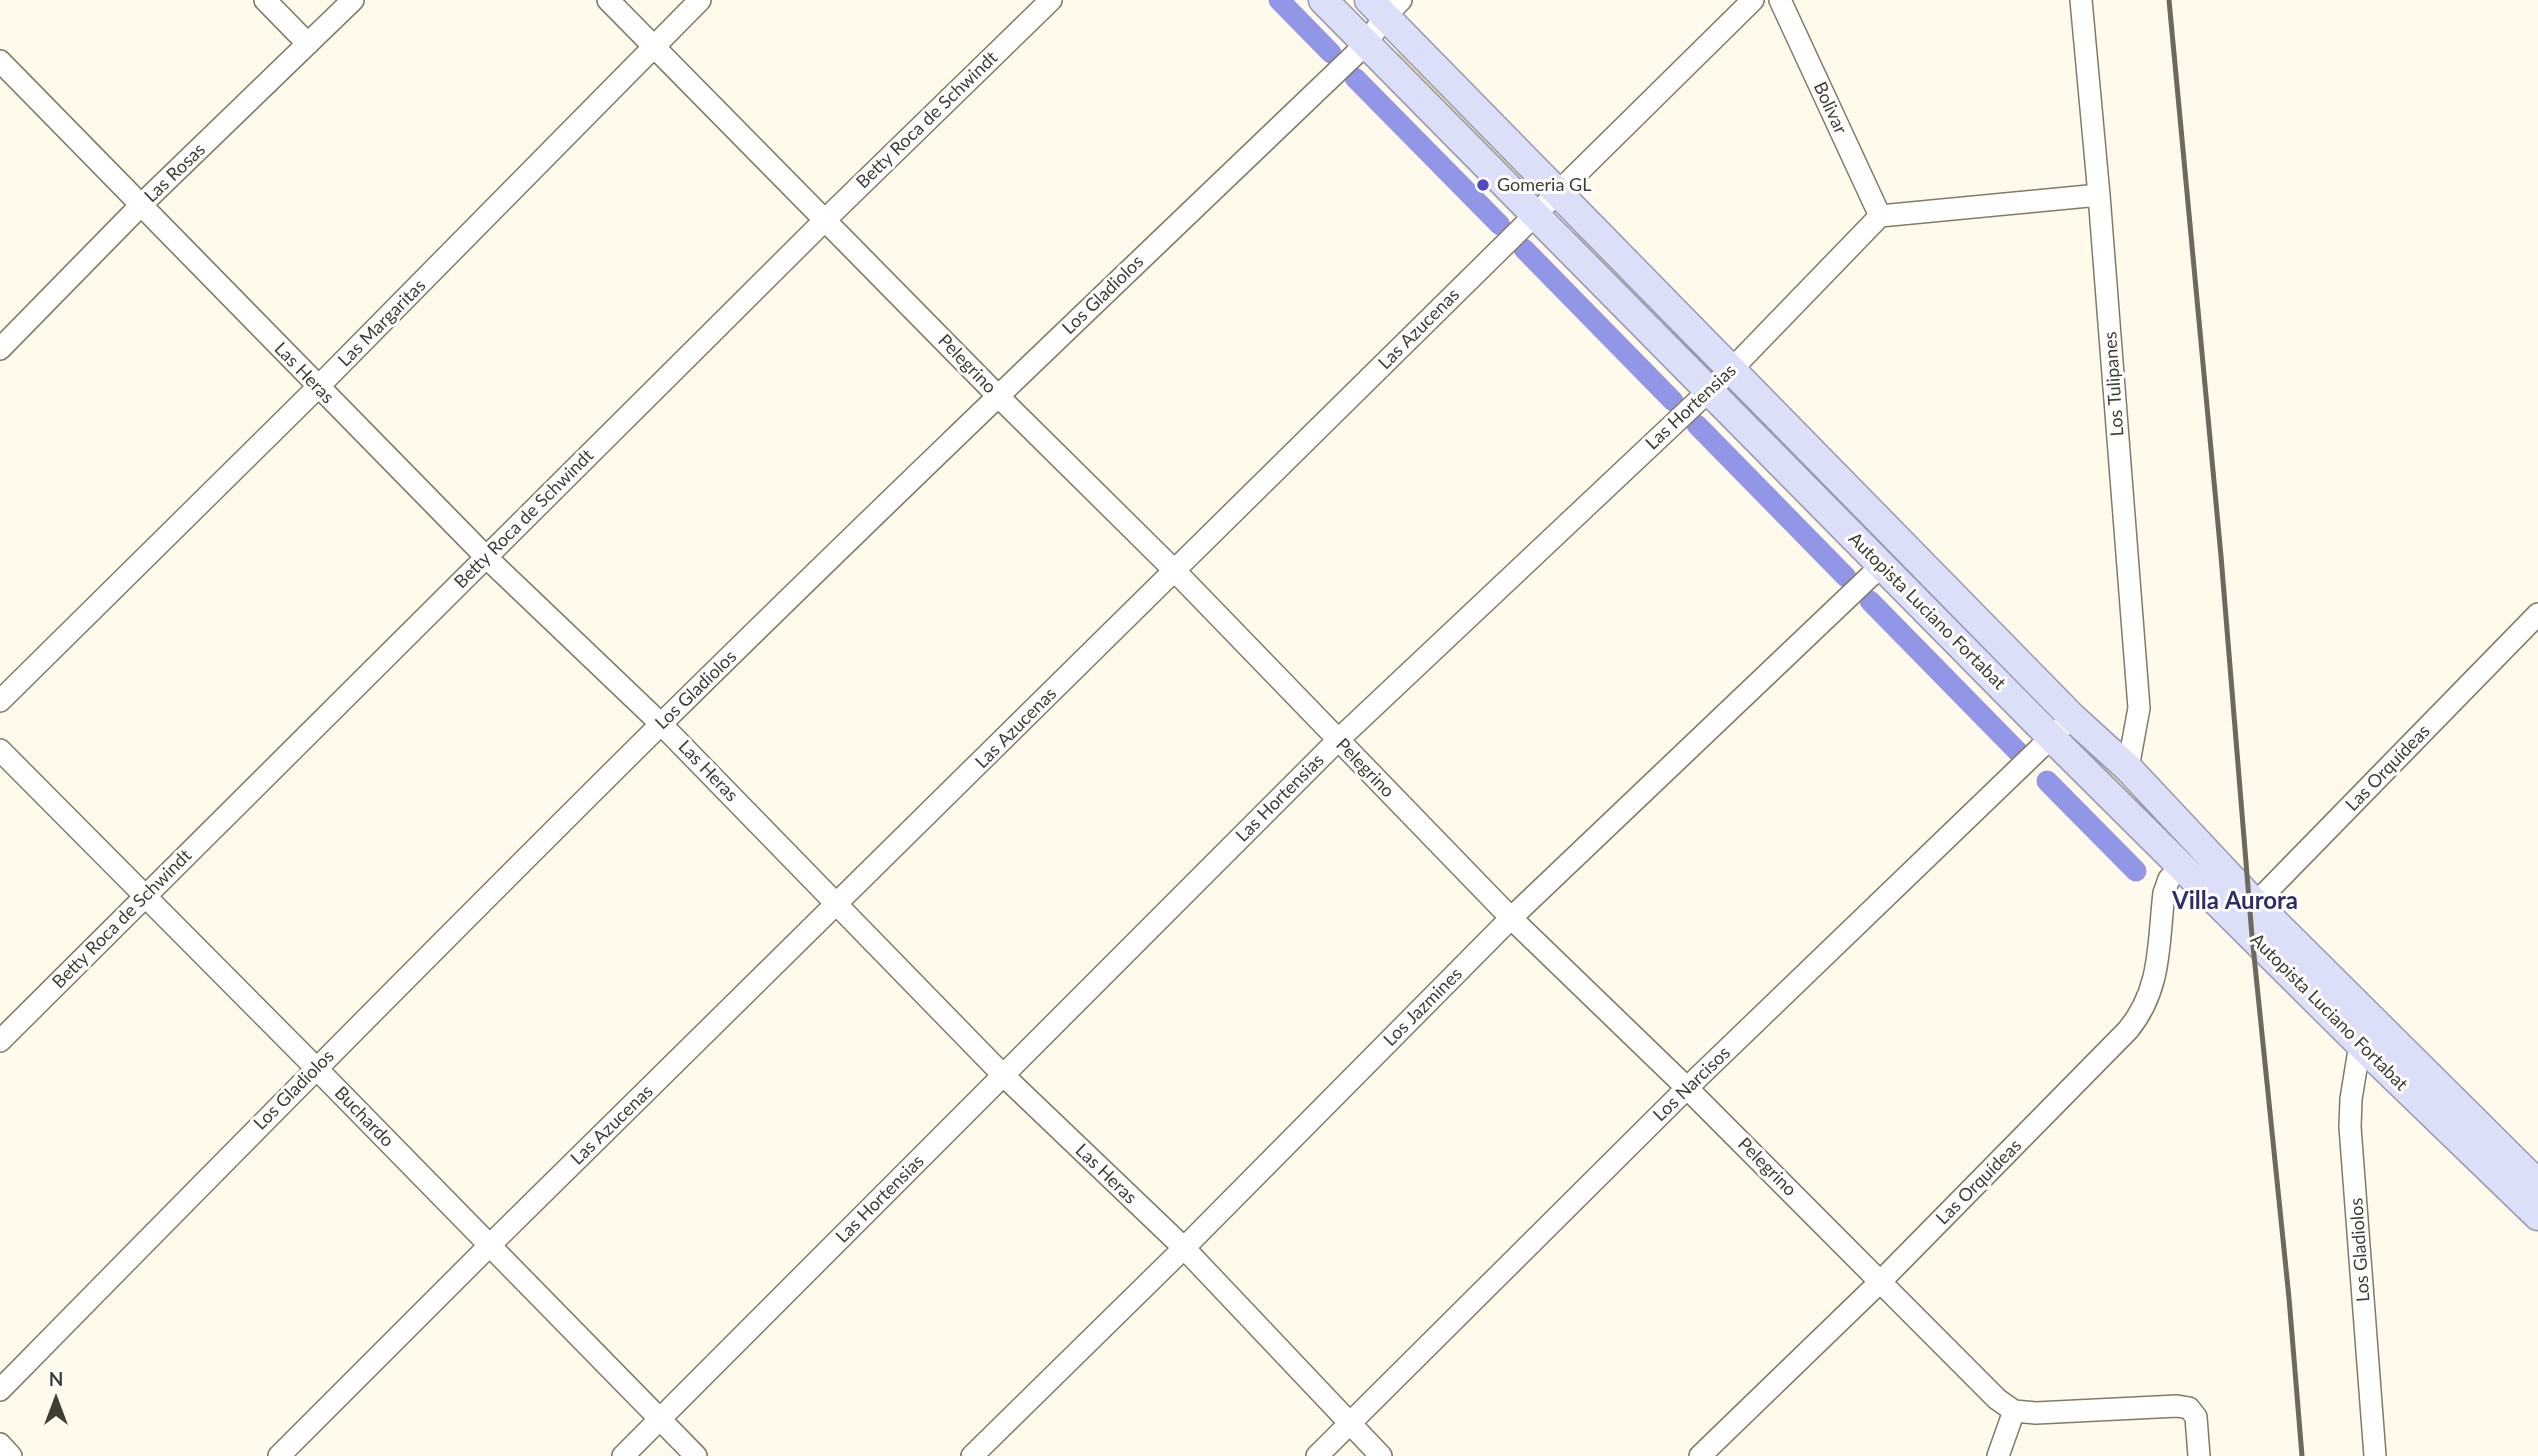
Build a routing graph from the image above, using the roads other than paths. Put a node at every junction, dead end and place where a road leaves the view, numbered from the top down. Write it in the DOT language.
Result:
graph roads {
  1 [pos="265,0"];
  2 [pos="353,0"];
  3 [pos="608,0"];
  4 [pos="700,0"];
  5 [pos="1051,0"];
  6 [pos="1323,0"];
  7 [pos="1753,0"];
  8 [pos="1780,0"];
  9 [pos="2081,0"];
  10 [pos="1385,5"];
  11 [pos="1367,43"];
  12 [pos="308,44"];
  13 [pos="654,47"];
  14 [pos="0,61"];
  15 [pos="1558,191"];
  16 [pos="2099,195"];
  17 [pos="142,204"];
  18 [pos="1534,215"];
  19 [pos="1880,216"];
  20 [pos="826,219"];
  21 [pos="0,349"];
  22 [pos="1732,369"];
  23 [pos="318,387"];
  24 [pos="1709,389"];
  25 [pos="998,396"];
  26 [pos="486,557"];
  27 [pos="1882,565"];
  28 [pos="1175,571"];
  29 [pos="2538,614"];
  30 [pos="0,701"];
  31 [pos="2072,717"];
  32 [pos="662,724"];
  33 [pos="2052,738"];
  34 [pos="1338,740"];
  35 [pos="0,750"];
  36 [pos="2128,768"];
  37 [pos="2182,866"];
  38 [pos="144,896"];
  39 [pos="837,904"];
  40 [pos="2247,913"];
  41 [pos="1511,918"];
  42 [pos="0,1041"];
  43 [pos="2360,1044"];
  44 [pos="316,1068"];
  45 [pos="1003,1075"];
  46 [pos="1687,1088"];
  47 [pos="2535,1199"];
  48 [pos="489,1246"];
  49 [pos="1184,1248"];
  50 [pos="1881,1281"];
  51 [pos="0,1391"];
  52 [pos="2014,1411"];
  53 [pos="659,1420"];
  54 [pos="1349,1424"];
  55 [pos="0,1444"];
  56 [pos="11,1456"];
  57 [pos="279,1456"];
  58 [pos="622,1456"];
  59 [pos="696,1456"];
  60 [pos="972,1456"];
  61 [pos="1317,1456"];
  62 [pos="1381,1456"];
  63 [pos="1700,1456"];
  64 [pos="1998,1456"];
  65 [pos="2199,1456"];
  66 [pos="2375,1456"];
  1 -- 12 [label="street"];
  2 -- 12 [label="street, Las Rosas"];
  3 -- 13 [label="street, Pelegrino"];
  4 -- 13 [label="street, Las Margaritas"];
  5 -- 20 [label="street, Betty Roca de Schwindt"];
  6 -- 11 [label="main road, Autopista Luciano Fortabat"];
  7 -- 15 [label="street, Las Azucenas"];
  8 -- 19 [label="street, Bolivar"];
  9 -- 16 [label="street, Los Tulipanes"];
  10 -- 11 [label="street, Los Gladiolos"];
  10 -- 15 [label="main road, Autopista Luciano Fortabat"];
  11 -- 18 [label="main road, Autopista Luciano Fortabat"];
  11 -- 25 [label="street, Los Gladiolos"];
  12 -- 17 [label="street, Las Rosas"];
  13 -- 20 [label="street, Pelegrino"];
  13 -- 23 [label="street, Las Margaritas"];
  14 -- 17 [label="street, Las Heras"];
  15 -- 18 [label="street, Las Azucenas"];
  15 -- 22 [label="main road, Autopista Luciano Fortabat"];
  16 -- 19 [label="street"];
  16 -- 36 [label="street, Los Tulipanes"];
  17 -- 21 [label="street, Las Rosas"];
  17 -- 23 [label="street, Las Heras"];
  18 -- 24 [label="main road, Autopista Luciano Fortabat"];
  18 -- 28 [label="street, Las Azucenas"];
  19 -- 22 [label="street, Las Hortensias"];
  20 -- 25 [label="street, Pelegrino"];
  20 -- 26 [label="street, Betty Roca de Schwindt"];
  22 -- 24 [label="street, Las Hortensias"];
  22 -- 31 [label="main road, Autopista Luciano Fortabat"];
  23 -- 26 [label="street, Las Heras"];
  23 -- 30 [label="street, Las Margaritas"];
  24 -- 27 [label="main road, Autopista Luciano Fortabat"];
  24 -- 34 [label="street, Las Hortensias"];
  25 -- 28 [label="street, Pelegrino"];
  25 -- 32 [label="street, Los Gladiolos"];
  26 -- 32 [label="street, Las Heras"];
  26 -- 38 [label="street, Betty Roca de Schwindt"];
  27 -- 33 [label="main road, Autopista Luciano Fortabat"];
  27 -- 41 [label="street, Los Jazmines"];
  28 -- 34 [label="street, Pelegrino"];
  28 -- 39 [label="street, Las Azucenas"];
  29 -- 40 [label="street, Las Orquídeas"];
  31 -- 33 [label="street, Los Narcisos"];
  31 -- 36 [label="main road, Autopista Luciano Fortabat"];
  32 -- 39 [label="street, Las Heras"];
  32 -- 44 [label="street, Los Gladiolos"];
  33 -- 37 [label="main road, Autopista Luciano Fortabat"];
  33 -- 46 [label="street, Los Narcisos"];
  34 -- 41 [label="street, Pelegrino"];
  34 -- 45 [label="street, Las Hortensias"];
  35 -- 38 [label="street, Buchardo"];
  36 -- 40 [label="main road, Autopista Luciano Fortabat"];
  37 -- 40 [label="main road, Autopista Luciano Fortabat"];
  37 -- 50 [label="street, Las Orquídeas"];
  38 -- 42 [label="street, Betty Roca de Schwindt"];
  38 -- 44 [label="street, Buchardo"];
  39 -- 45 [label="street, Las Heras"];
  39 -- 48 [label="street, Las Azucenas"];
  40 -- 43 [label="main road, Autopista Luciano Fortabat"];
  40 -- 47 [label="main road, Autopista Luciano Fortabat"];
  41 -- 46 [label="street, Pelegrino"];
  41 -- 49 [label="street, Los Jazmines"];
  43 -- 47 [label="main road, Autopista Luciano Fortabat"];
  43 -- 66 [label="street, Los Gladiolos"];
  44 -- 48 [label="street, Buchardo"];
  44 -- 51 [label="street, Los Gladiolos"];
  45 -- 49 [label="street, Las Heras"];
  45 -- 53 [label="street, Las Hortensias"];
  46 -- 50 [label="street, Pelegrino"];
  46 -- 54 [label="street, Los Narcisos"];
  48 -- 53 [label="street, Buchardo"];
  48 -- 57 [label="street, Las Azucenas"];
  49 -- 54 [label="street, Las Heras"];
  49 -- 60 [label="street, Los Jazmines"];
  50 -- 52 [label="street, Pelegrino"];
  50 -- 63 [label="street, Las Orquídeas"];
  52 -- 64 [label="street"];
  52 -- 65 [label="street"];
  53 -- 58 [label="street, Las Hortensias"];
  53 -- 59 [label="street, Buchardo"];
  54 -- 61 [label="street, Los Narcisos"];
  54 -- 62 [label="street, Las Heras"];
  55 -- 56 [label="street"];
}
